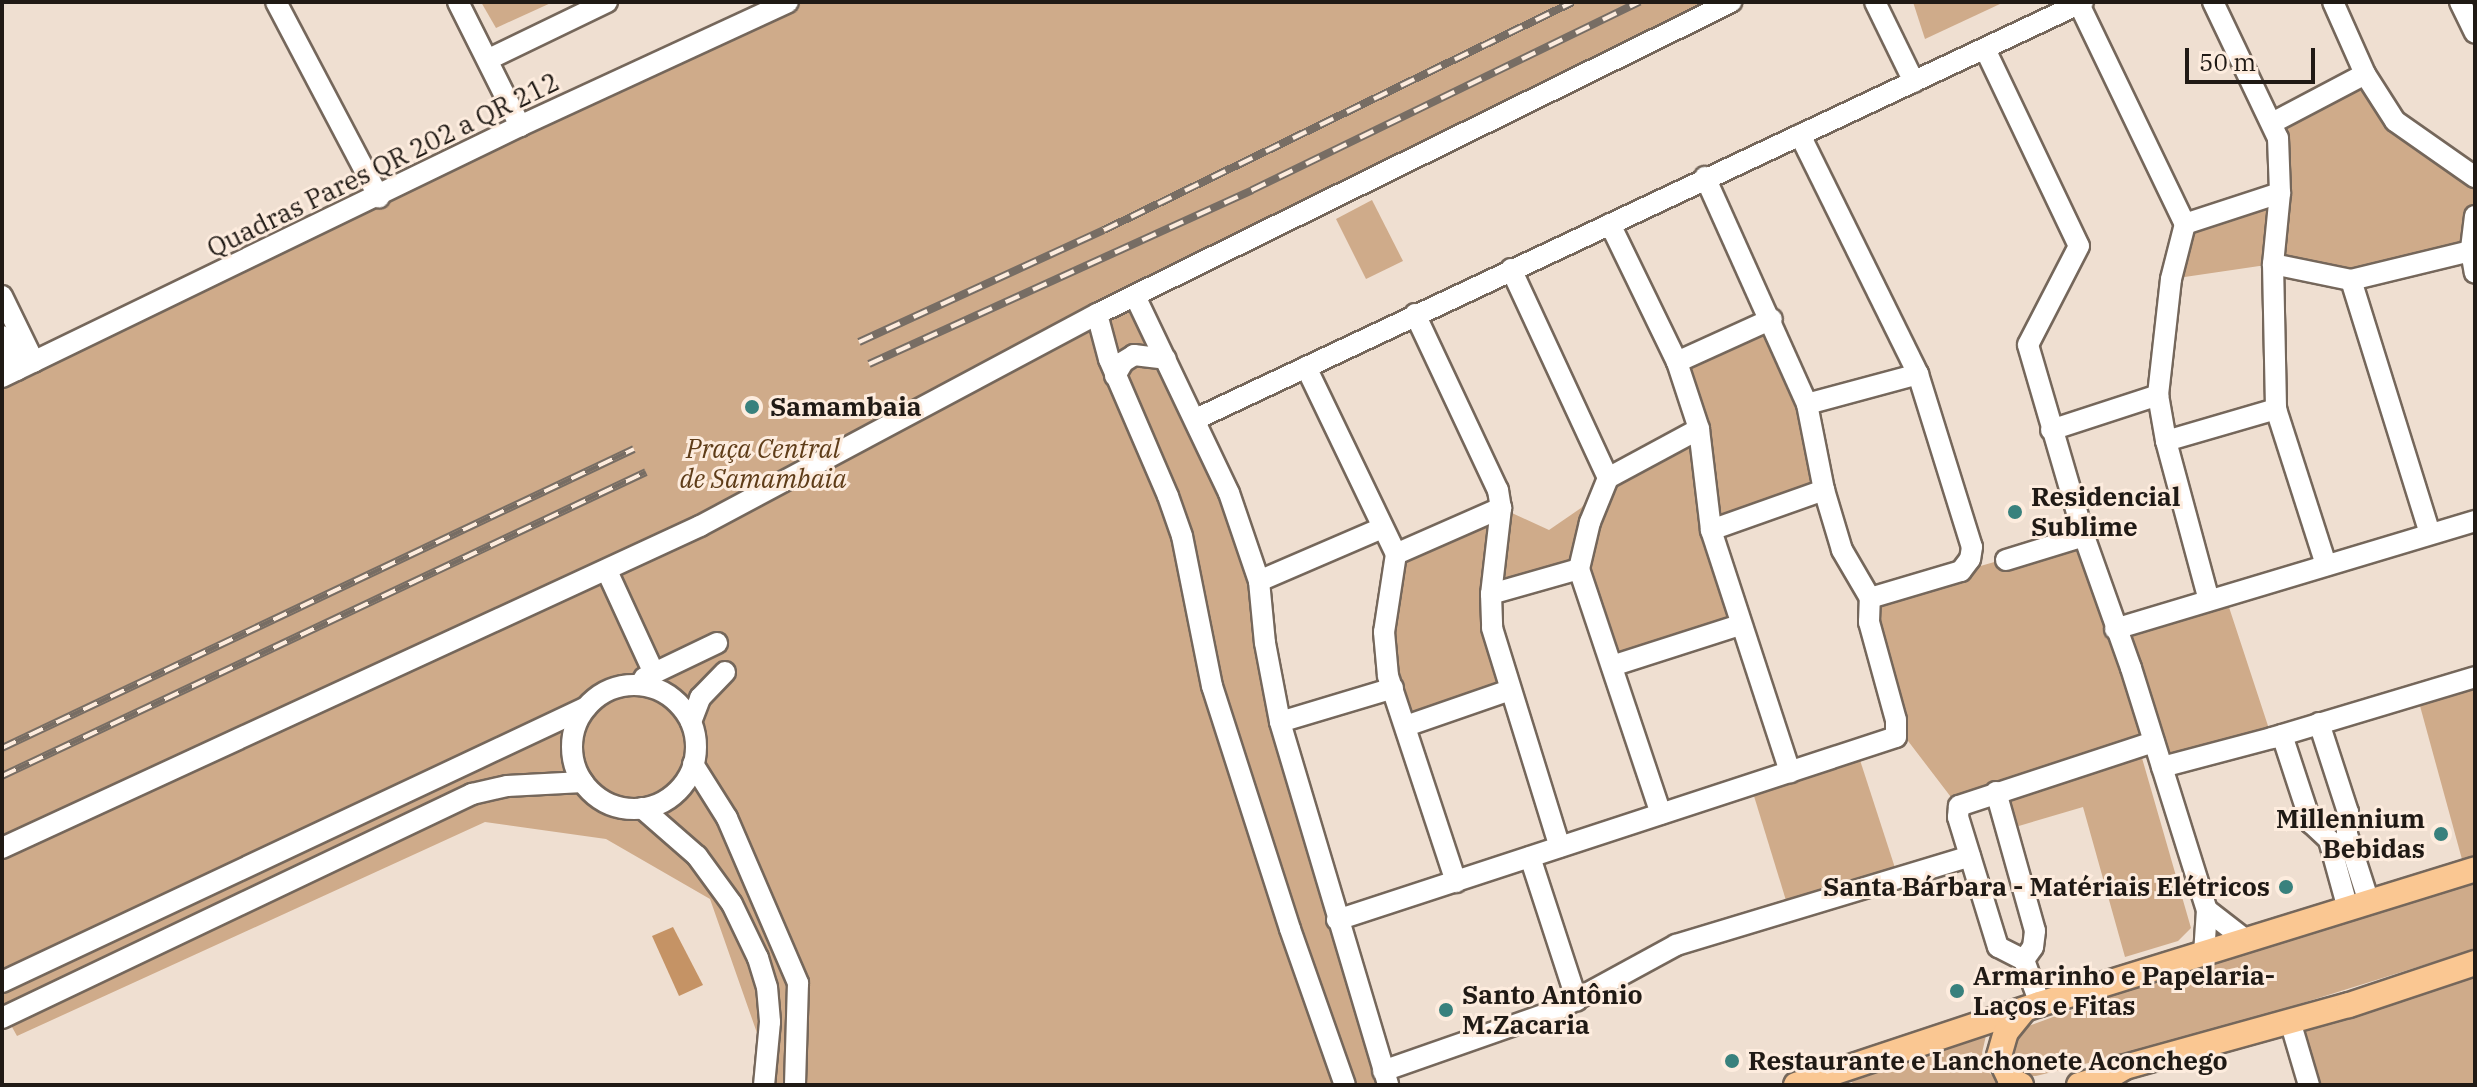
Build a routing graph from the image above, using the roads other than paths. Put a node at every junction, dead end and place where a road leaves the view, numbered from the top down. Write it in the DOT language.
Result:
graph roads {
  1 [pos="276,2"];
  2 [pos="458,2"];
  3 [pos="607,2"];
  4 [pos="788,2"];
  5 [pos="1731,2"];
  6 [pos="1875,2"];
  7 [pos="2213,2"];
  8 [pos="2333,2"];
  9 [pos="2460,2"];
  10 [pos="2081,3"];
  11 [pos="2475,33"];
  12 [pos="1985,49"];
  13 [pos="489,59"];
  14 [pos="2365,74"];
  15 [pos="1914,82"];
  16 [pos="2272,123"];
  17 [pos="520,126"];
  18 [pos="1800,135"];
  19 [pos="1705,177"];
  20 [pos="2475,177"];
  21 [pos="2280,193"];
  22 [pos="379,197"];
  23 [pos="2475,216"];
  24 [pos="1610,224"];
  25 [pos="2185,224"];
  26 [pos="2471,251"];
  27 [pos="2273,264"];
  28 [pos="1511,269"];
  29 [pos="2475,273"];
  30 [pos="2351,280"];
  31 [pos="2,296"];
  32 [pos="1135,296"];
  33 [pos="1097,314"];
  34 [pos="1415,314"];
  35 [pos="1772,319"];
  36 [pos="2,336"];
  37 [pos="1166,359"];
  38 [pos="1677,362"];
  39 [pos="1306,367"];
  40 [pos="18,370"];
  41 [pos="1918,374"];
  42 [pos="1115,376"];
  43 [pos="2158,395"];
  44 [pos="1807,404"];
  45 [pos="2276,409"];
  46 [pos="1196,419"];
  47 [pos="1699,429"];
  48 [pos="2051,430"];
  49 [pos="2166,441"];
  50 [pos="1608,478"];
  51 [pos="1824,490"];
  52 [pos="1501,508"];
  53 [pos="2475,521"];
  54 [pos="1382,528"];
  55 [pos="1711,530"];
  56 [pos="2430,534"];
  57 [pos="2084,536"];
  58 [pos="1396,554"];
  59 [pos="2006,560"];
  60 [pos="2326,565"];
  61 [pos="1579,569"];
  62 [pos="607,571"];
  63 [pos="1259,581"];
  64 [pos="1491,594"];
  65 [pos="1870,598"];
  66 [pos="2209,600"];
  67 [pos="1740,625"];
  68 [pos="2115,629"];
  69 [pos="717,643"];
  70 [pos="1612,666"];
  71 [pos="725,672"];
  72 [pos="654,673"];
  73 [pos="2475,677"];
  74 [pos="628,685"];
  75 [pos="1393,688"];
  76 [pos="1510,690"];
  77 [pos="587,707"];
  78 [pos="691,722"];
  79 [pos="1280,722"];
  80 [pos="2319,723"];
  81 [pos="1406,726"];
  82 [pos="2282,735"];
  83 [pos="2154,742"];
  84 [pos="693,764"];
  85 [pos="2162,767"];
  86 [pos="1790,772"];
  87 [pos="583,782"];
  88 [pos="1996,792"];
  89 [pos="642,808"];
  90 [pos="1661,814"];
  91 [pos="2338,837"];
  92 [pos="1560,847"];
  93 [pos="2,848"];
  94 [pos="1970,856"];
  95 [pos="1530,857"];
  96 [pos="2475,869"];
  97 [pos="1456,882"];
  98 [pos="2358,906"];
  99 [pos="2207,910"];
  100 [pos="1337,920"];
  101 [pos="2247,941"];
  102 [pos="2204,954"];
  103 [pos="2024,960"];
  104 [pos="2475,963"];
  105 [pos="2,982"];
  106 [pos="1577,1001"];
  107 [pos="2032,1007"];
  108 [pos="2,1018"];
  109 [pos="2290,1021"];
  110 [pos="1821,1076"];
  111 [pos="1386,1078"];
  112 [pos="764,1085"];
  113 [pos="795,1085"];
  114 [pos="1345,1085"];
  115 [pos="1796,1085"];
  116 [pos="1846,1085"];
  117 [pos="2021,1085"];
  118 [pos="2079,1085"];
  119 [pos="2309,1085"];
  1 -- 22 [label="street"];
  2 -- 13 [label="street"];
  3 -- 13 [label="street"];
  4 -- 17 [label="street, Quadras Pares QR 202 a QR 212"];
  5 -- 32 [label="street"];
  6 -- 15 [label="street"];
  7 -- 16 [label="street"];
  8 -- 14 [label="street"];
  9 -- 11 [label="street"];
  10 -- 12 [label="street"];
  10 -- 25 [label="street"];
  12 -- 15 [label="street"];
  12 -- 48 [label="street"];
  13 -- 17 [label="street"];
  14 -- 16 [label="street"];
  14 -- 20 [label="street"];
  15 -- 18 [label="street"];
  16 -- 21 [label="street"];
  17 -- 22 [label="street, Quadras Pares QR 202 a QR 212"];
  18 -- 19 [label="street"];
  18 -- 41 [label="street"];
  19 -- 24 [label="street"];
  19 -- 35 [label="street"];
  21 -- 25 [label="street"];
  21 -- 27 [label="street"];
  22 -- 40 [label="street, Quadras Pares QR 202 a QR 212"];
  23 -- 26 [label="street"];
  24 -- 28 [label="street"];
  24 -- 38 [label="street"];
  25 -- 43 [label="street"];
  26 -- 29 [label="street"];
  26 -- 30 [label="street"];
  27 -- 30 [label="street"];
  27 -- 45 [label="street"];
  28 -- 34 [label="street"];
  28 -- 50 [label="street"];
  30 -- 56 [label="street"];
  31 -- 40 [label="street"];
  32 -- 33 [label="street"];
  32 -- 37 [label="street"];
  33 -- 42 [label="street"];
  33 -- 62 [label="street"];
  34 -- 39 [label="street"];
  34 -- 52 [label="street"];
  35 -- 38 [label="street"];
  35 -- 44 [label="street"];
  36 -- 40 [label="street"];
  37 -- 42 [label="street"];
  37 -- 46 [label="street"];
  38 -- 47 [label="street"];
  39 -- 46 [label="street"];
  39 -- 54 [label="street"];
  41 -- 44 [label="street"];
  41 -- 65 [label="street"];
  42 -- 114 [label="street"];
  43 -- 48 [label="street"];
  43 -- 49 [label="street"];
  44 -- 51 [label="street"];
  45 -- 49 [label="street"];
  45 -- 60 [label="street"];
  46 -- 63 [label="street"];
  47 -- 50 [label="street"];
  47 -- 55 [label="street"];
  48 -- 57 [label="street"];
  49 -- 66 [label="street"];
  50 -- 61 [label="street"];
  51 -- 55 [label="street"];
  51 -- 65 [label="street"];
  52 -- 58 [label="street"];
  52 -- 64 [label="street"];
  53 -- 56 [label="street"];
  54 -- 58 [label="street"];
  54 -- 63 [label="street"];
  55 -- 67 [label="street"];
  56 -- 60 [label="street"];
  57 -- 59 [label="street"];
  57 -- 68 [label="street"];
  58 -- 75 [label="street"];
  60 -- 66 [label="street"];
  61 -- 64 [label="street"];
  61 -- 70 [label="street"];
  62 -- 72 [label="street"];
  62 -- 93 [label="street"];
  63 -- 79 [label="street"];
  64 -- 76 [label="street"];
  65 -- 86 [label="street"];
  66 -- 68 [label="street"];
  67 -- 70 [label="street"];
  67 -- 86 [label="street"];
  68 -- 83 [label="street"];
  69 -- 72 [label="street"];
  70 -- 90 [label="street"];
  71 -- 78 [label="street"];
  72 -- 74 [label="street"];
  73 -- 80 [label="street"];
  74 -- 77 [label="street"];
  74 -- 78 [label="street"];
  75 -- 79 [label="street"];
  75 -- 81 [label="street"];
  76 -- 81 [label="street"];
  76 -- 92 [label="street"];
  77 -- 87 [label="street"];
  77 -- 105 [label="street"];
  78 -- 84 [label="street"];
  79 -- 100 [label="street"];
  80 -- 82 [label="street"];
  80 -- 91 [label="street"];
  81 -- 97 [label="street"];
  82 -- 85 [label="street"];
  82 -- 91 [label="street"];
  83 -- 85 [label="street"];
  83 -- 88 [label="street"];
  84 -- 89 [label="street"];
  84 -- 113 [label="street"];
  85 -- 99 [label="street"];
  86 -- 90 [label="street"];
  87 -- 89 [label="street"];
  87 -- 108 [label="street"];
  88 -- 94 [label="street"];
  88 -- 103 [label="street"];
  89 -- 112 [label="street"];
  90 -- 92 [label="street"];
  91 -- 98 [label="street"];
  92 -- 95 [label="street"];
  94 -- 103 [label="street"];
  94 -- 106 [label="street"];
  95 -- 97 [label="street"];
  95 -- 106 [label="street"];
  96 -- 98 [label="main road"];
  97 -- 100 [label="street"];
  98 -- 101 [label="main road"];
  99 -- 101 [label="street"];
  99 -- 102 [label="street"];
  100 -- 111 [label="street"];
  101 -- 102 [label="main road"];
  102 -- 107 [label="main road"];
  103 -- 107 [label="street"];
  104 -- 109 [label="main road"];
  106 -- 111 [label="street"];
  107 -- 110 [label="main road"];
  107 -- 117 [label="main road"];
  109 -- 118 [label="main road"];
  109 -- 119 [label="street"];
  110 -- 115 [label="main road"];
  110 -- 116 [label="main road"];
}
